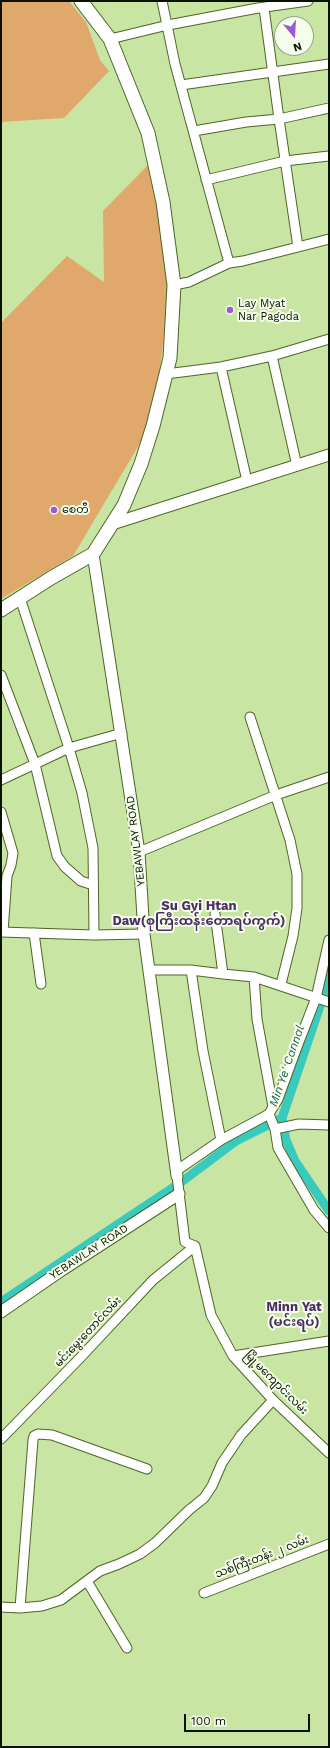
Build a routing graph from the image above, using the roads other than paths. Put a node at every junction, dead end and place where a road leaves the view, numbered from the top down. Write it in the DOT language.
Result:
graph roads {
  1 [pos="81,1"];
  2 [pos="162,1"];
  3 [pos="308,1"];
  4 [pos="264,8"];
  5 [pos="168,25"];
  6 [pos="110,39"];
  7 [pos="329,64"];
  8 [pos="272,72"];
  9 [pos="181,85"];
  10 [pos="329,108"];
  11 [pos="278,118"];
  12 [pos="194,131"];
  13 [pos="329,156"];
  14 [pos="285,161"];
  15 [pos="206,180"];
  16 [pos="329,239"];
  17 [pos="298,247"];
  18 [pos="229,263"];
  19 [pos="174,285"];
  20 [pos="329,339"];
  21 [pos="272,356"];
  22 [pos="221,367"];
  23 [pos="166,374"];
  24 [pos="329,455"];
  25 [pos="297,466"];
  26 [pos="247,481"];
  27 [pos="112,524"];
  28 [pos="93,554"];
  29 [pos="20,598"];
  30 [pos="1,610"];
  31 [pos="1,675"];
  32 [pos="250,717"];
  33 [pos="122,733"];
  34 [pos="69,748"];
  35 [pos="35,764"];
  36 [pos="329,777"];
  37 [pos="1,780"];
  38 [pos="276,795"];
  39 [pos="1,812"];
  40 [pos="5,843"];
  41 [pos="140,852"];
  42 [pos="93,885"];
  43 [pos="215,914"];
  44 [pos="2,932"];
  45 [pos="34,933"];
  46 [pos="144,934"];
  47 [pos="94,935"];
  48 [pos="329,940"];
  49 [pos="149,970"];
  50 [pos="191,970"];
  51 [pos="222,974"];
  52 [pos="254,976"];
  53 [pos="41,984"];
  54 [pos="281,984"];
  55 [pos="318,999"];
  56 [pos="329,1002"];
  57 [pos="271,1110"];
  58 [pos="329,1125"];
  59 [pos="275,1129"];
  60 [pos="222,1140"];
  61 [pos="177,1174"];
  62 [pos="179,1191"];
  63 [pos="329,1228"];
  64 [pos="195,1246"];
  65 [pos="1,1312"];
  66 [pos="329,1341"];
  67 [pos="233,1356"];
  68 [pos="273,1400"];
  69 [pos="1,1439"];
  70 [pos="329,1453"];
  71 [pos="147,1469"];
  72 [pos="329,1544"];
  73 [pos="87,1581"];
  74 [pos="204,1593"];
  75 [pos="1,1607"];
  76 [pos="20,1608"];
  77 [pos="127,1648"];
  1 -- 6 [label="main road"];
  2 -- 5 [label="street"];
  3 -- 4 [label="street"];
  4 -- 5 [label="street"];
  4 -- 8 [label="street"];
  5 -- 6 [label="street"];
  5 -- 9 [label="street"];
  6 -- 19 [label="main road"];
  7 -- 8 [label="street"];
  8 -- 9 [label="street"];
  8 -- 11 [label="street"];
  9 -- 12 [label="street"];
  10 -- 11 [label="street"];
  11 -- 12 [label="street"];
  11 -- 14 [label="street"];
  12 -- 15 [label="street"];
  13 -- 14 [label="street"];
  14 -- 15 [label="street"];
  14 -- 17 [label="street"];
  15 -- 18 [label="street"];
  16 -- 17 [label="street"];
  17 -- 18 [label="street"];
  18 -- 19 [label="street"];
  19 -- 23 [label="main road"];
  20 -- 21 [label="street"];
  21 -- 22 [label="street"];
  21 -- 25 [label="street"];
  22 -- 23 [label="street"];
  22 -- 26 [label="street"];
  23 -- 27 [label="main road"];
  24 -- 25 [label="street"];
  25 -- 26 [label="street"];
  26 -- 27 [label="street"];
  27 -- 28 [label="main road"];
  28 -- 29 [label="main road"];
  28 -- 33 [label="street, YEBAWLAY ROAD"];
  29 -- 30 [label="main road"];
  29 -- 34 [label="street"];
  31 -- 35 [label="street"];
  32 -- 38 [label="street"];
  33 -- 34 [label="street"];
  33 -- 41 [label="street, YEBAWLAY ROAD"];
  34 -- 35 [label="street"];
  34 -- 42 [label="street"];
  35 -- 37 [label="street"];
  35 -- 42 [label="street"];
  36 -- 38 [label="street"];
  38 -- 41 [label="street"];
  38 -- 54 [label="street"];
  39 -- 40 [label="street"];
  40 -- 44 [label="street"];
  41 -- 46 [label="street, YEBAWLAY ROAD"];
  42 -- 47 [label="street"];
  43 -- 51 [label="street"];
  44 -- 45 [label="street"];
  45 -- 47 [label="street"];
  45 -- 53 [label="street"];
  46 -- 47 [label="street"];
  46 -- 49 [label="street, YEBAWLAY ROAD"];
  48 -- 55 [label="street"];
  49 -- 50 [label="street"];
  49 -- 61 [label="street, YEBAWLAY ROAD"];
  50 -- 51 [label="street"];
  50 -- 60 [label="street"];
  51 -- 52 [label="street"];
  52 -- 54 [label="street"];
  52 -- 57 [label="street"];
  54 -- 55 [label="street"];
  55 -- 56 [label="street"];
  55 -- 57 [label="street"];
  57 -- 59 [label="street"];
  57 -- 60 [label="street"];
  58 -- 59 [label="street"];
  59 -- 63 [label="street"];
  60 -- 61 [label="street"];
  61 -- 62 [label="street"];
  62 -- 64 [label="street, မြို့မကျောင်းလမ်း"];
  62 -- 65 [label="street, YEBAWLAY ROAD"];
  64 -- 67 [label="street, မြို့မကျောင်းလမ်း"];
  64 -- 69 [label="street, မင်းမွေးတောင်လမ်း"];
  66 -- 67 [label="street"];
  67 -- 68 [label="street, မြို့မကျောင်းလမ်း"];
  68 -- 70 [label="street, မြို့မကျောင်းလမ်း"];
  68 -- 73 [label="street"];
  71 -- 76 [label="street"];
  72 -- 74 [label="street, သစ်ကြီးတန်း ၂ လမ်း"];
  73 -- 76 [label="street"];
  73 -- 77 [label="street"];
  75 -- 76 [label="street"];
}
